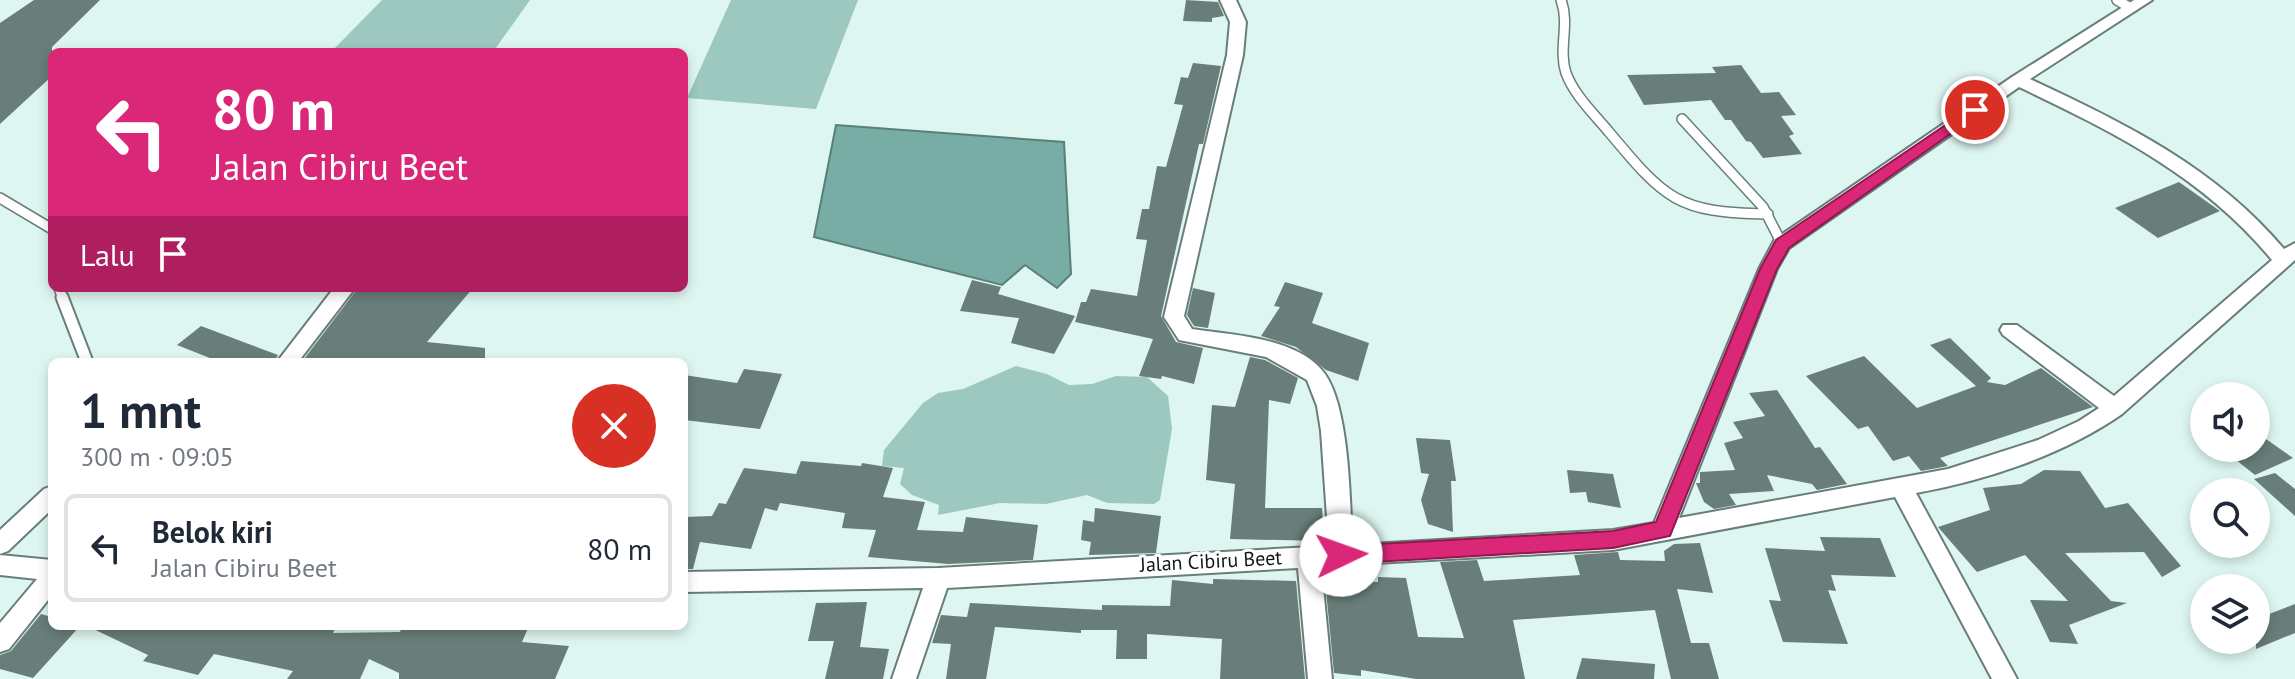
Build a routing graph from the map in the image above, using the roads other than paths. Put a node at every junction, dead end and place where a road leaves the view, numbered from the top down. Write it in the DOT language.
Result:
graph roads {
  1 [pos="1228,0"];
  2 [pos="1561,0"];
  3 [pos="2130,2"];
  4 [pos="2018,80"];
  5 [pos="1682,119"];
  6 [pos="0,198"];
  7 [pos="1768,214"];
  8 [pos="48,227"];
  9 [pos="1782,244"];
  10 [pos="2289,256"];
  11 [pos="61,292"];
  12 [pos="342,292"];
  13 [pos="2010,330"];
  14 [pos="85,358"];
  15 [pos="290,358"];
  16 [pos="2115,408"];
  17 [pos="1900,485"];
  18 [pos="48,499"];
  19 [pos="1663,529"];
  20 [pos="0,544"];
  21 [pos="1341,555"];
  22 [pos="1308,556"];
  23 [pos="0,565"];
  24 [pos="48,570"];
  25 [pos="938,578"];
  26 [pos="688,582"];
  27 [pos="48,583"];
  28 [pos="0,641"];
  29 [pos="904,679"];
  30 [pos="1320,679"];
  31 [pos="2005,679"];
  1 -- 21 [label="street"];
  2 -- 7 [label="lane"];
  3 -- 4 [label="street"];
  4 -- 9 [label="street"];
  4 -- 10 [label="street"];
  5 -- 7 [label="lane"];
  6 -- 8 [label="lane"];
  7 -- 9 [label="lane"];
  9 -- 19 [label="street"];
  10 -- 16 [label="street, Jalan Cibiru Beet"];
  11 -- 14 [label="lane"];
  12 -- 15 [label="street"];
  13 -- 16 [label="street"];
  16 -- 17 [label="street, Jalan Cibiru Beet"];
  17 -- 19 [label="street, Jalan Cibiru Beet"];
  17 -- 31 [label="street"];
  18 -- 20 [label="street"];
  19 -- 21 [label="street, Jalan Cibiru Beet"];
  21 -- 22 [label="street, Jalan Cibiru Beet"];
  22 -- 25 [label="street, Jalan Cibiru Beet"];
  22 -- 30 [label="street"];
  23 -- 24 [label="street"];
  25 -- 26 [label="street, Jalan Cibiru Beet"];
  25 -- 29 [label="street"];
  27 -- 28 [label="street"];
}
